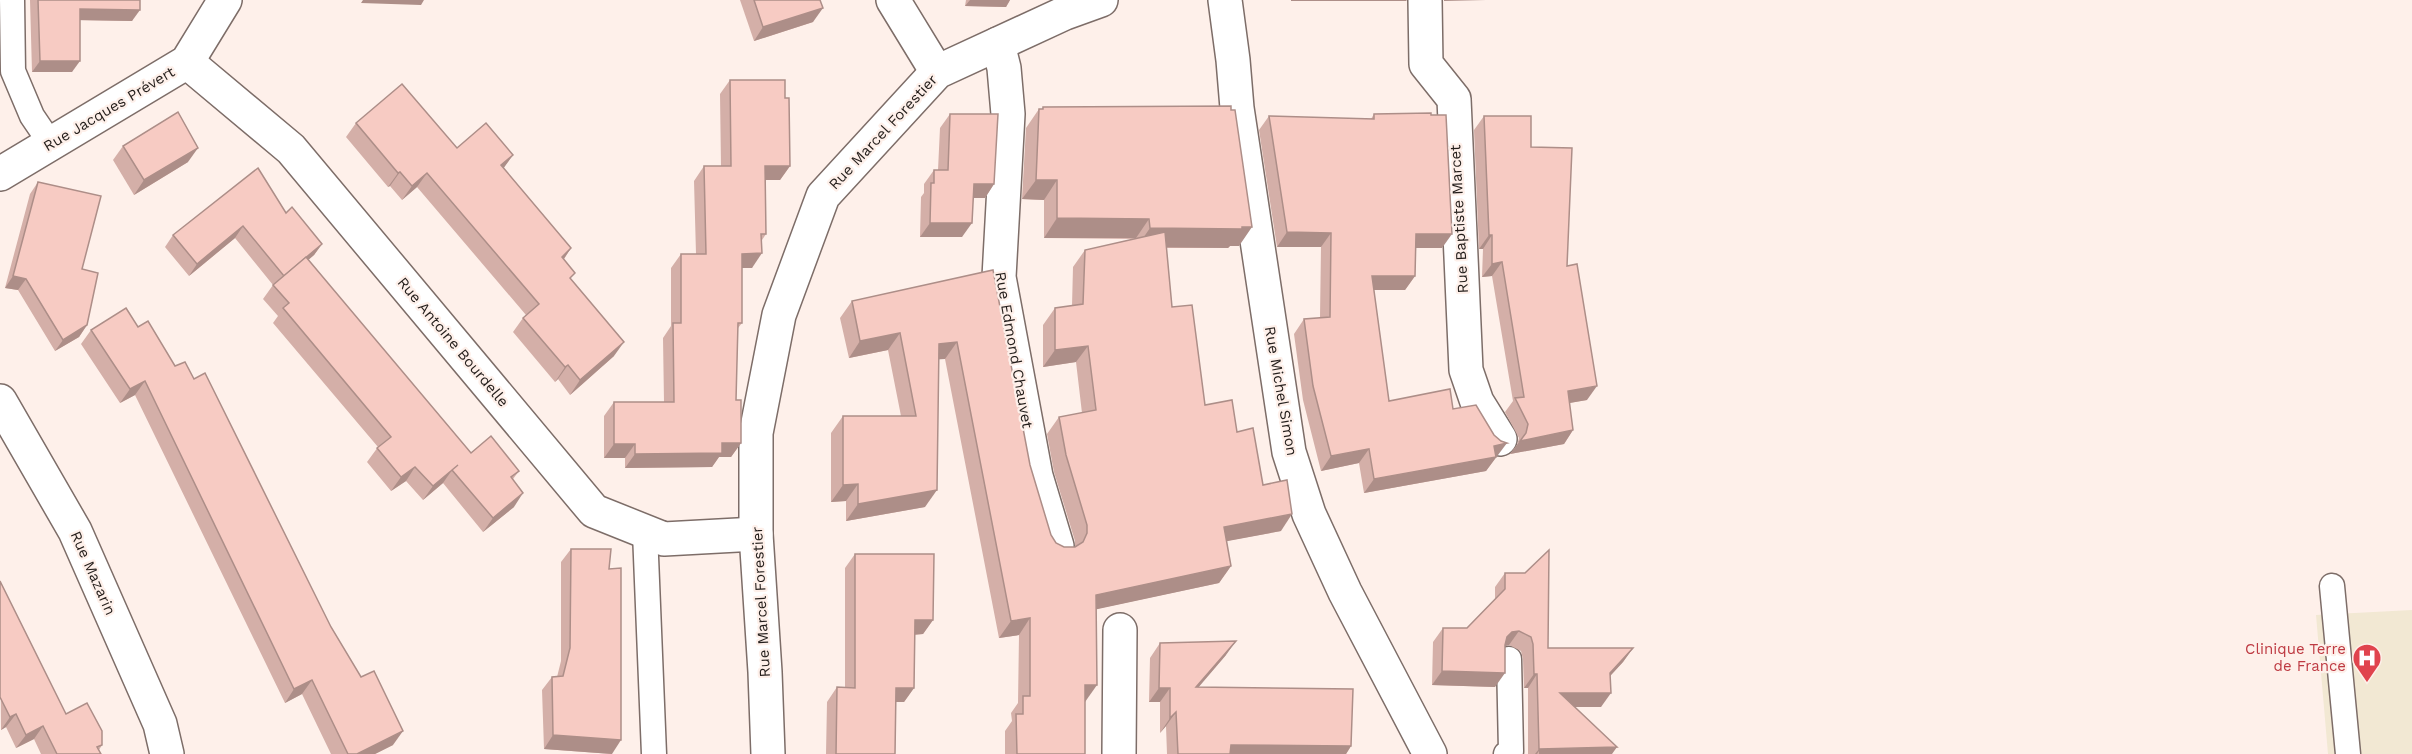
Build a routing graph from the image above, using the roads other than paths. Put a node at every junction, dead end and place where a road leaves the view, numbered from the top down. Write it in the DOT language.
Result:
graph roads {
  1 [pos="12,0"];
  2 [pos="225,0"];
  3 [pos="893,0"];
  4 [pos="1101,0"];
  5 [pos="1225,0"];
  6 [pos="1425,0"];
  7 [pos="998,44"];
  8 [pos="187,62"];
  9 [pos="937,72"];
  10 [pos="51,144"];
  11 [pos="0,174"];
  12 [pos="0,401"];
  13 [pos="1500,439"];
  14 [pos="645,532"];
  15 [pos="756,534"];
  16 [pos="1057,546"];
  17 [pos="2332,586"];
  18 [pos="1120,630"];
  19 [pos="1509,659"];
  20 [pos="167,754"];
  21 [pos="654,754"];
  22 [pos="768,754"];
  23 [pos="1119,754"];
  24 [pos="1430,754"];
  25 [pos="1506,754"];
  26 [pos="2348,754"];
  1 -- 10 [label="lane"];
  2 -- 8 [label="street, Rue Jacques Prévert"];
  3 -- 9 [label="street"];
  4 -- 7 [label="street, Rue Marcel Forestier"];
  5 -- 24 [label="street, Rue Michel Simon"];
  6 -- 13 [label="street, Rue Baptiste Marcet"];
  7 -- 9 [label="street, Rue Marcel Forestier"];
  7 -- 16 [label="street, Rue Edmond Chauvet"];
  8 -- 10 [label="street, Rue Jacques Prévert"];
  8 -- 14 [label="street, Rue Antoine Bourdelle"];
  9 -- 15 [label="street, Rue Marcel Forestier"];
  10 -- 11 [label="street, Rue Jacques Prévert"];
  12 -- 20 [label="street, Rue Mazarin"];
  14 -- 15 [label="street, Rue Antoine Bourdelle"];
  14 -- 21 [label="lane"];
  15 -- 22 [label="street, Rue Marcel Forestier"];
  17 -- 26 [label="lane"];
  18 -- 23 [label="street"];
  19 -- 25 [label="lane"];
}
